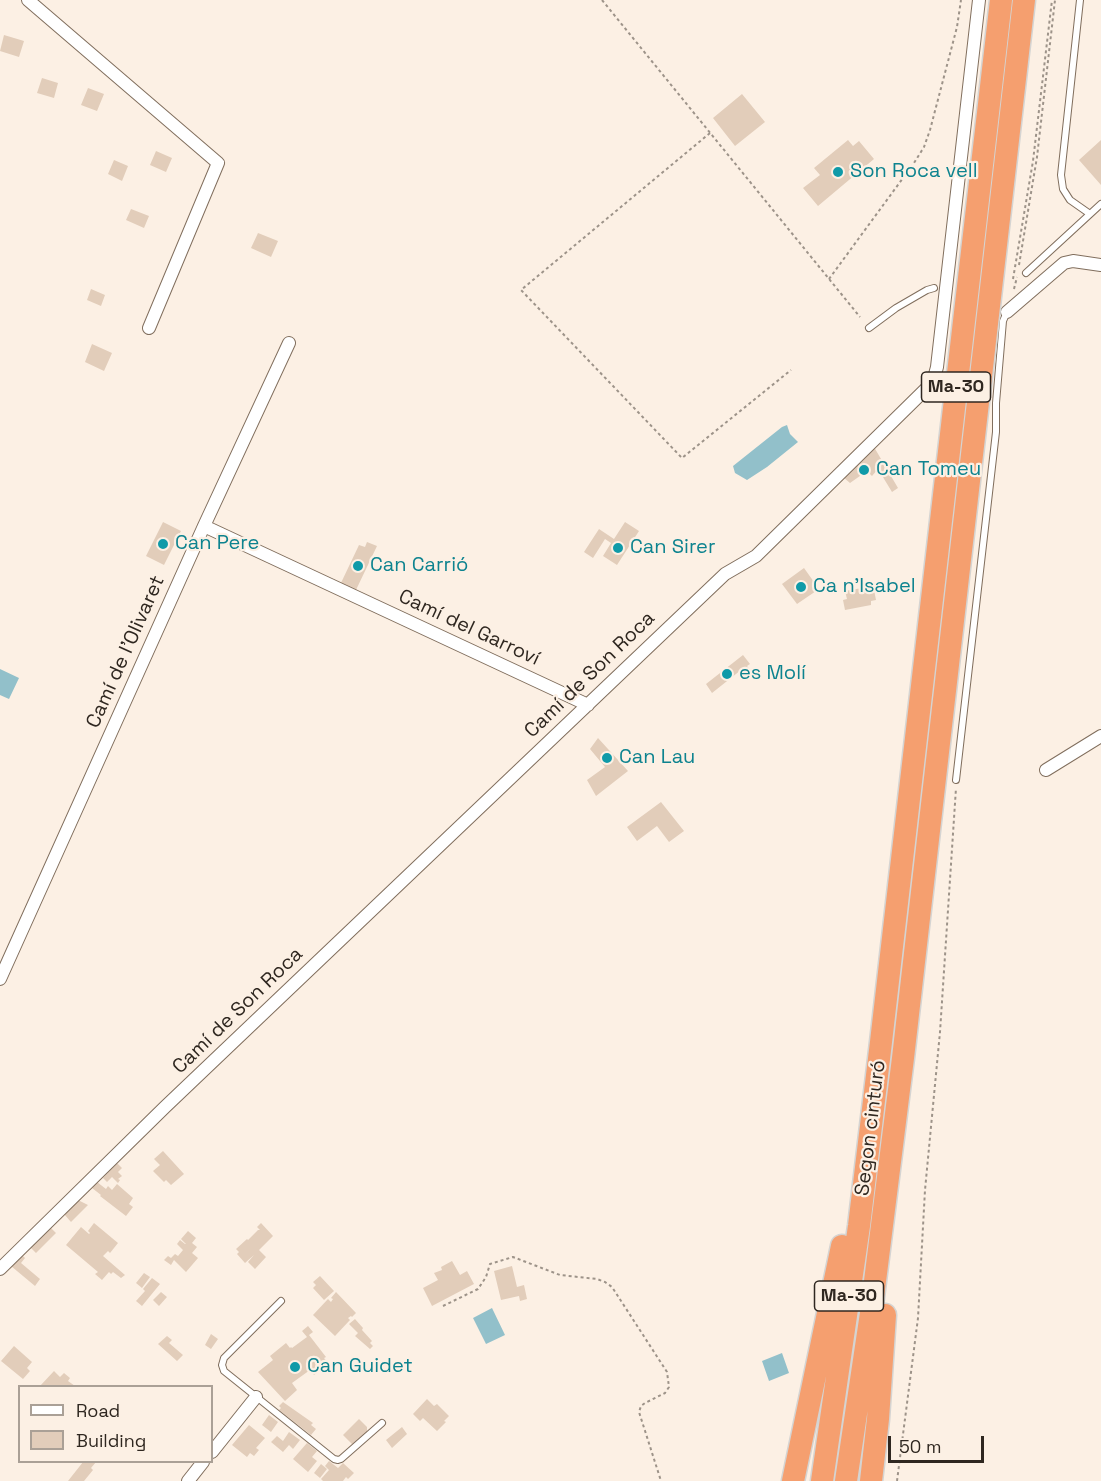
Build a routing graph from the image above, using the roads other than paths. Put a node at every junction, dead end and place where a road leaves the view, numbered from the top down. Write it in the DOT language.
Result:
graph roads {
  1 [pos="28,0"];
  2 [pos="979,0"];
  3 [pos="1001,0"];
  4 [pos="1024,0"];
  5 [pos="1035,0"];
  6 [pos="1080,0"];
  7 [pos="1013,94"];
  8 [pos="1101,204"];
  9 [pos="1090,214"];
  10 [pos="1101,265"];
  11 [pos="1026,273"];
  12 [pos="934,288"];
  13 [pos="1007,312"];
  14 [pos="149,328"];
  15 [pos="869,328"];
  16 [pos="289,343"];
  17 [pos="204,526"];
  18 [pos="588,705"];
  19 [pos="1101,736"];
  20 [pos="1046,770"];
  21 [pos="956,780"];
  22 [pos="0,979"];
  23 [pos="873,1110"];
  24 [pos="894,1128"];
  25 [pos="0,1269"];
  26 [pos="281,1301"];
  27 [pos="256,1397"];
  28 [pos="382,1423"];
  29 [pos="213,1451"];
  30 [pos="202,1463"];
  31 [pos="188,1481"];
  32 [pos="793,1481"];
  33 [pos="822,1481"];
  34 [pos="846,1481"];
  35 [pos="872,1481"];
  1 -- 14 [label="street"];
  2 -- 18 [label="street, Camí de Son Roca"];
  3 -- 23 [label="highway, Segon cinturó / Ma-30"];
  4 -- 7 [label="highway, Ma-30"];
  5 -- 7 [label="highway"];
  6 -- 9 [label="lane"];
  7 -- 24 [label="highway, Ma-30"];
  8 -- 9 [label="lane"];
  9 -- 11 [label="lane"];
  10 -- 13 [label="street"];
  12 -- 15 [label="lane"];
  13 -- 21 [label="lane"];
  16 -- 17 [label="street, Camí de l'Olivaret"];
  17 -- 18 [label="street, Camí del Garroví"];
  17 -- 22 [label="street, Camí de l'Olivaret"];
  18 -- 25 [label="street, Camí de Son Roca"];
  19 -- 20 [label="street"];
  23 -- 32 [label="highway"];
  23 -- 33 [label="highway, Segon cinturó / Ma-30"];
  24 -- 34 [label="highway, Ma-30"];
  24 -- 35 [label="highway"];
  26 -- 27 [label="lane"];
  27 -- 28 [label="lane"];
  27 -- 29 [label="street"];
  30 -- 31 [label="street"];
}
